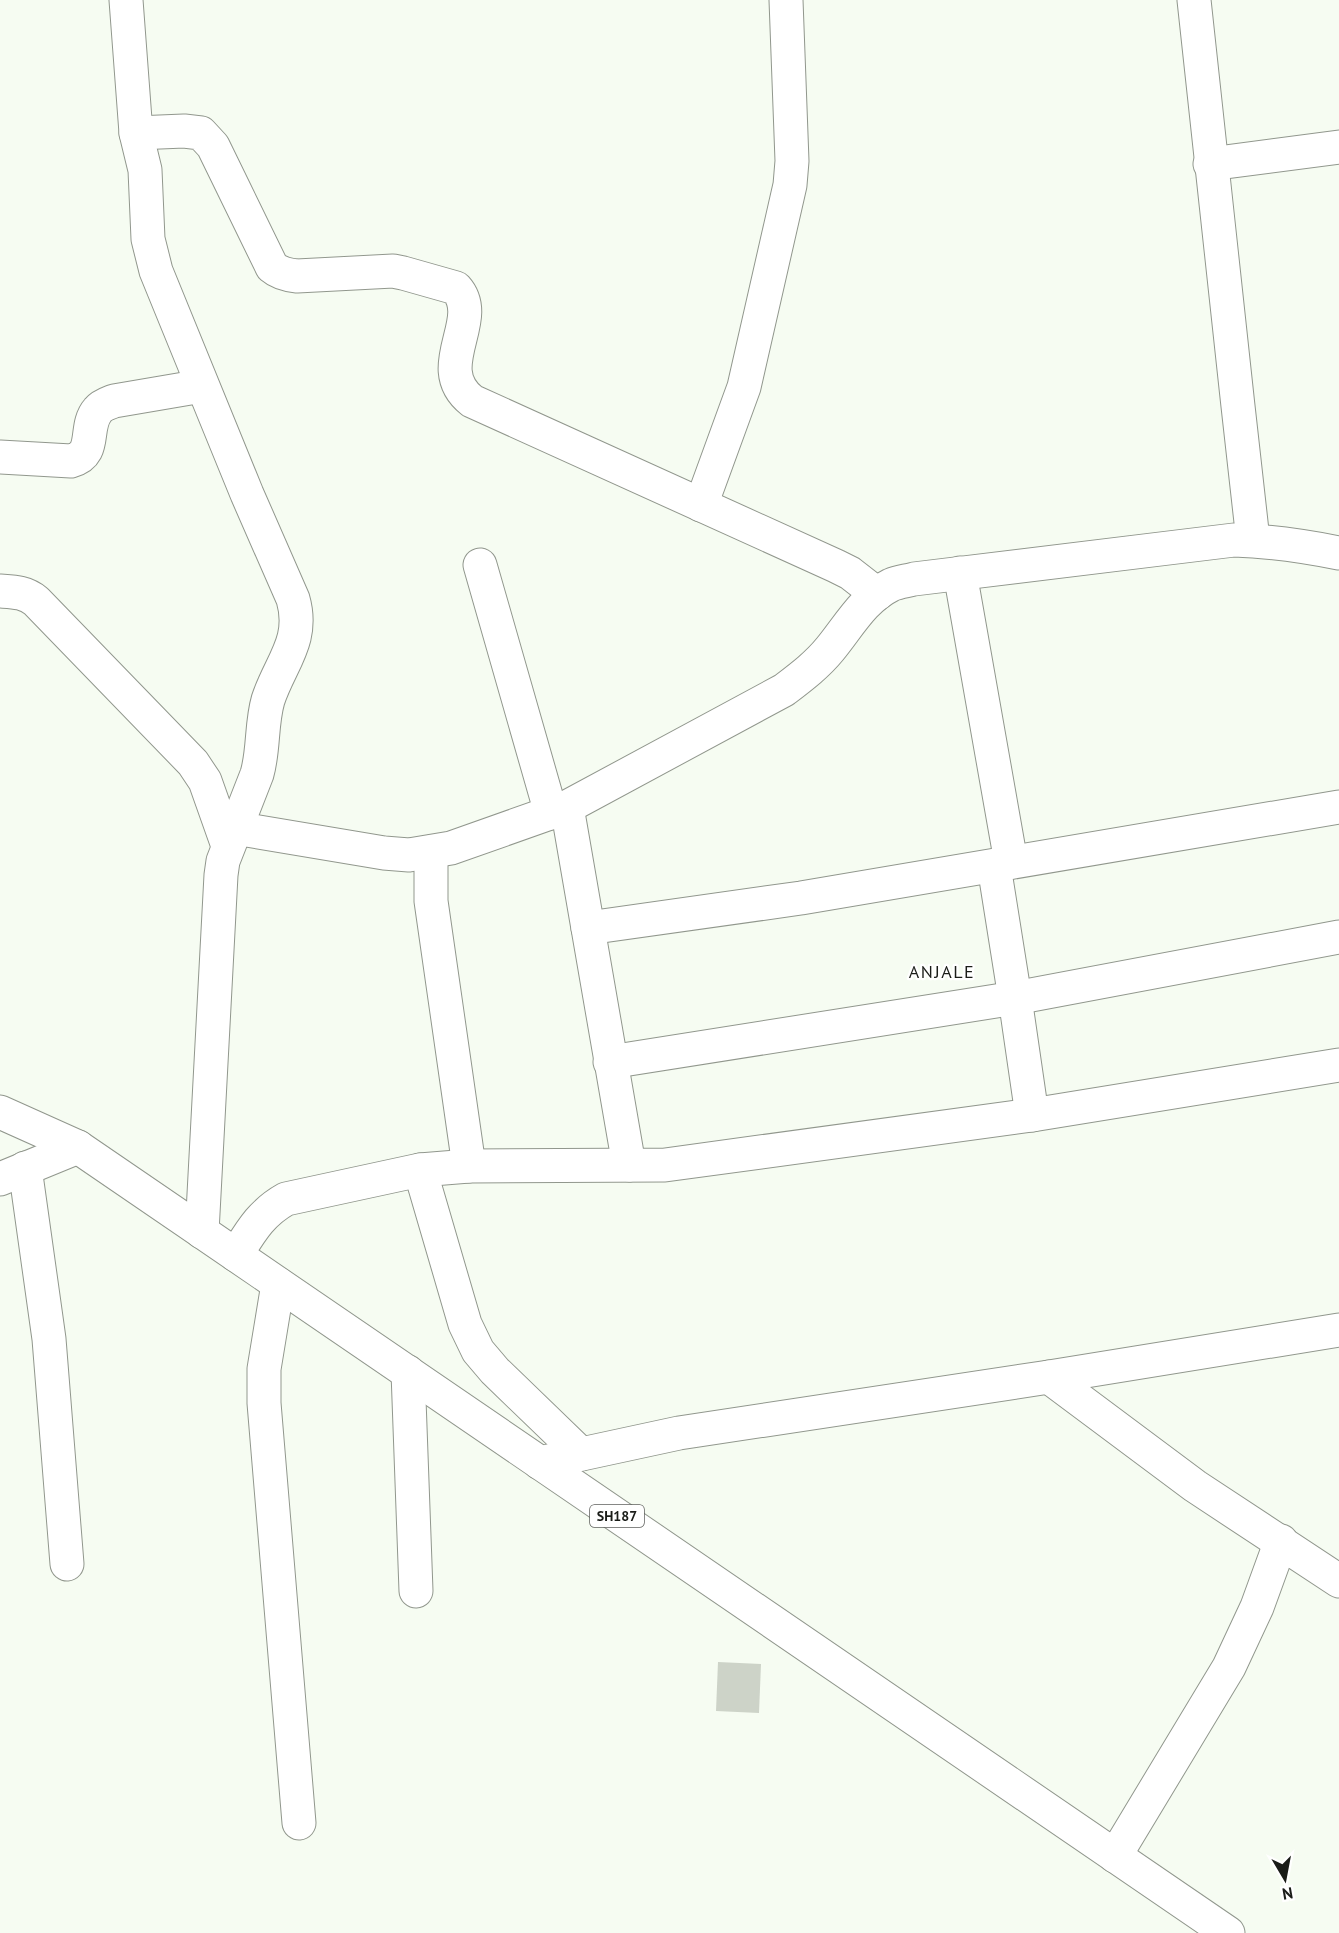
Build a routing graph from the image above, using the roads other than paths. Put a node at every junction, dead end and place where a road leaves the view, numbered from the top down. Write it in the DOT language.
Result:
graph roads {
  1 [pos="126,0"];
  2 [pos="786,0"];
  3 [pos="1194,0"];
  4 [pos="136,133"];
  5 [pos="1339,147"];
  6 [pos="1210,164"];
  7 [pos="202,386"];
  8 [pos="0,457"];
  9 [pos="701,505"];
  10 [pos="1253,540"];
  11 [pos="1339,554"];
  12 [pos="480,566"];
  13 [pos="960,573"];
  14 [pos="0,591"];
  15 [pos="877,594"];
  16 [pos="1339,807"];
  17 [pos="559,810"];
  18 [pos="232,837"];
  19 [pos="430,852"];
  20 [pos="1002,864"];
  21 [pos="588,928"];
  22 [pos="1339,937"];
  23 [pos="1015,998"];
  24 [pos="610,1062"];
  25 [pos="1339,1065"];
  26 [pos="0,1112"];
  27 [pos="1032,1115"];
  28 [pos="78,1147"];
  29 [pos="628,1165"];
  30 [pos="469,1166"];
  31 [pos="420,1170"];
  32 [pos="12,1173"];
  33 [pos="201,1232"];
  34 [pos="236,1255"];
  35 [pos="278,1284"];
  36 [pos="1339,1330"];
  37 [pos="408,1372"];
  38 [pos="1049,1377"];
  39 [pos="581,1454"];
  40 [pos="540,1463"];
  41 [pos="1281,1541"];
  42 [pos="67,1564"];
  43 [pos="1339,1581"];
  44 [pos="416,1591"];
  45 [pos="298,1823"];
  46 [pos="1115,1856"];
  47 [pos="1228,1933"];
  1 -- 4 [label="street"];
  2 -- 9 [label="street"];
  3 -- 6 [label="street"];
  4 -- 7 [label="street"];
  4 -- 9 [label="street"];
  5 -- 6 [label="street"];
  6 -- 10 [label="street"];
  7 -- 8 [label="street"];
  7 -- 18 [label="street"];
  9 -- 15 [label="street"];
  10 -- 11 [label="street"];
  10 -- 13 [label="street"];
  12 -- 17 [label="street"];
  13 -- 15 [label="street"];
  13 -- 20 [label="street"];
  14 -- 18 [label="street"];
  15 -- 17 [label="street"];
  16 -- 20 [label="street"];
  17 -- 19 [label="street"];
  17 -- 21 [label="street"];
  18 -- 19 [label="street"];
  18 -- 33 [label="street"];
  19 -- 30 [label="street"];
  20 -- 21 [label="street"];
  20 -- 23 [label="street"];
  21 -- 24 [label="street"];
  22 -- 23 [label="street"];
  23 -- 24 [label="street"];
  23 -- 27 [label="street"];
  24 -- 29 [label="street"];
  25 -- 27 [label="street"];
  26 -- 28 [label="street, SH187"];
  27 -- 29 [label="street"];
  28 -- 32 [label="street"];
  28 -- 33 [label="street, SH187"];
  29 -- 30 [label="street"];
  30 -- 31 [label="street"];
  31 -- 34 [label="street"];
  31 -- 39 [label="street"];
  32 -- 42 [label="street"];
  33 -- 34 [label="street, SH187"];
  34 -- 35 [label="street, SH187"];
  35 -- 37 [label="street, SH187"];
  35 -- 45 [label="street"];
  36 -- 38 [label="street"];
  37 -- 40 [label="street, SH187"];
  37 -- 44 [label="street"];
  38 -- 39 [label="street"];
  38 -- 41 [label="street"];
  39 -- 40 [label="street"];
  40 -- 46 [label="street, SH187"];
  41 -- 43 [label="street"];
  41 -- 46 [label="street"];
  46 -- 47 [label="street, SH187"];
}
